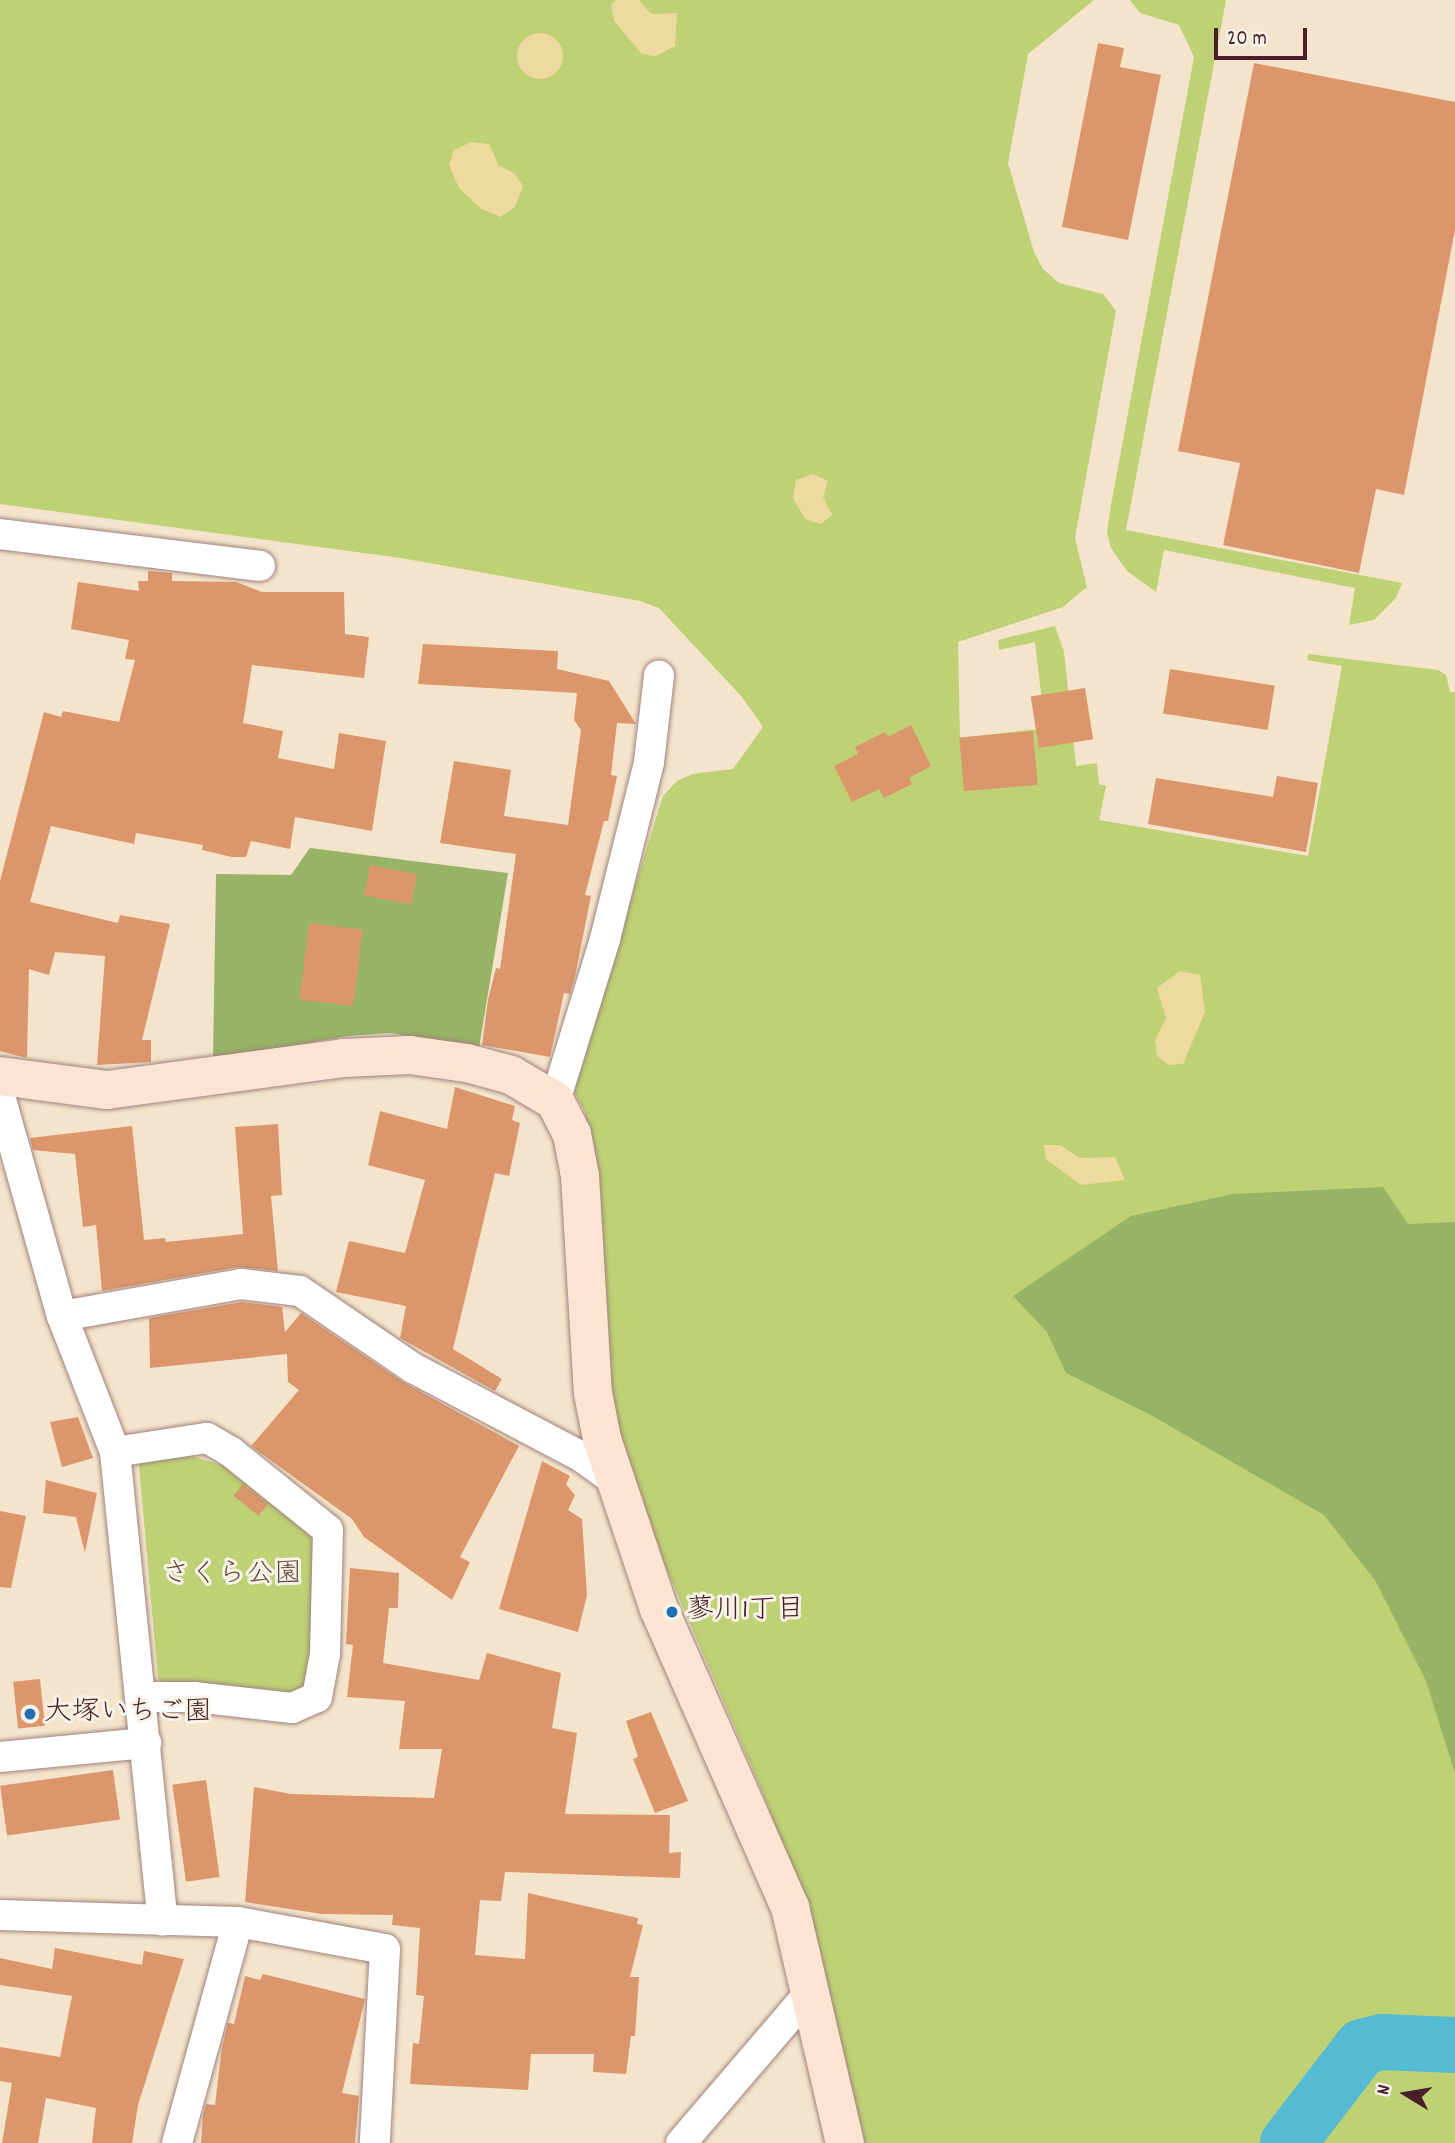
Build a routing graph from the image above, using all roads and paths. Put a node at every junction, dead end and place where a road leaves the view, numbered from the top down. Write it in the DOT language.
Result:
graph roads {
  1 [pos="0,534"];
  2 [pos="260,566"];
  3 [pos="659,676"];
  4 [pos="0,1076"];
  5 [pos="0,1096"];
  6 [pos="555,1101"];
  7 [pos="62,1316"];
  8 [pos="116,1452"];
  9 [pos="614,1480"];
  10 [pos="141,1697"];
  11 [pos="146,1743"];
  12 [pos="0,1757"];
  13 [pos="0,1915"];
  14 [pos="163,1921"];
  15 [pos="238,1922"];
  16 [pos="812,1990"];
  17 [pos="177,2143"];
  18 [pos="375,2143"];
  19 [pos="681,2143"];
  20 [pos="845,2143"];
  1 -- 2 [label="street"];
  3 -- 6 [label="street"];
  4 -- 6 [label="street"];
  5 -- 7 [label="street"];
  6 -- 9 [label="street"];
  7 -- 8 [label="street"];
  7 -- 9 [label="street"];
  8 -- 10 [label="street"];
  8 -- 10 [label="street"];
  9 -- 16 [label="street"];
  10 -- 11 [label="street"];
  11 -- 12 [label="street"];
  11 -- 14 [label="street"];
  13 -- 14 [label="street"];
  14 -- 15 [label="street"];
  15 -- 17 [label="street"];
  15 -- 18 [label="street"];
  16 -- 19 [label="street"];
  16 -- 20 [label="street"];
}
